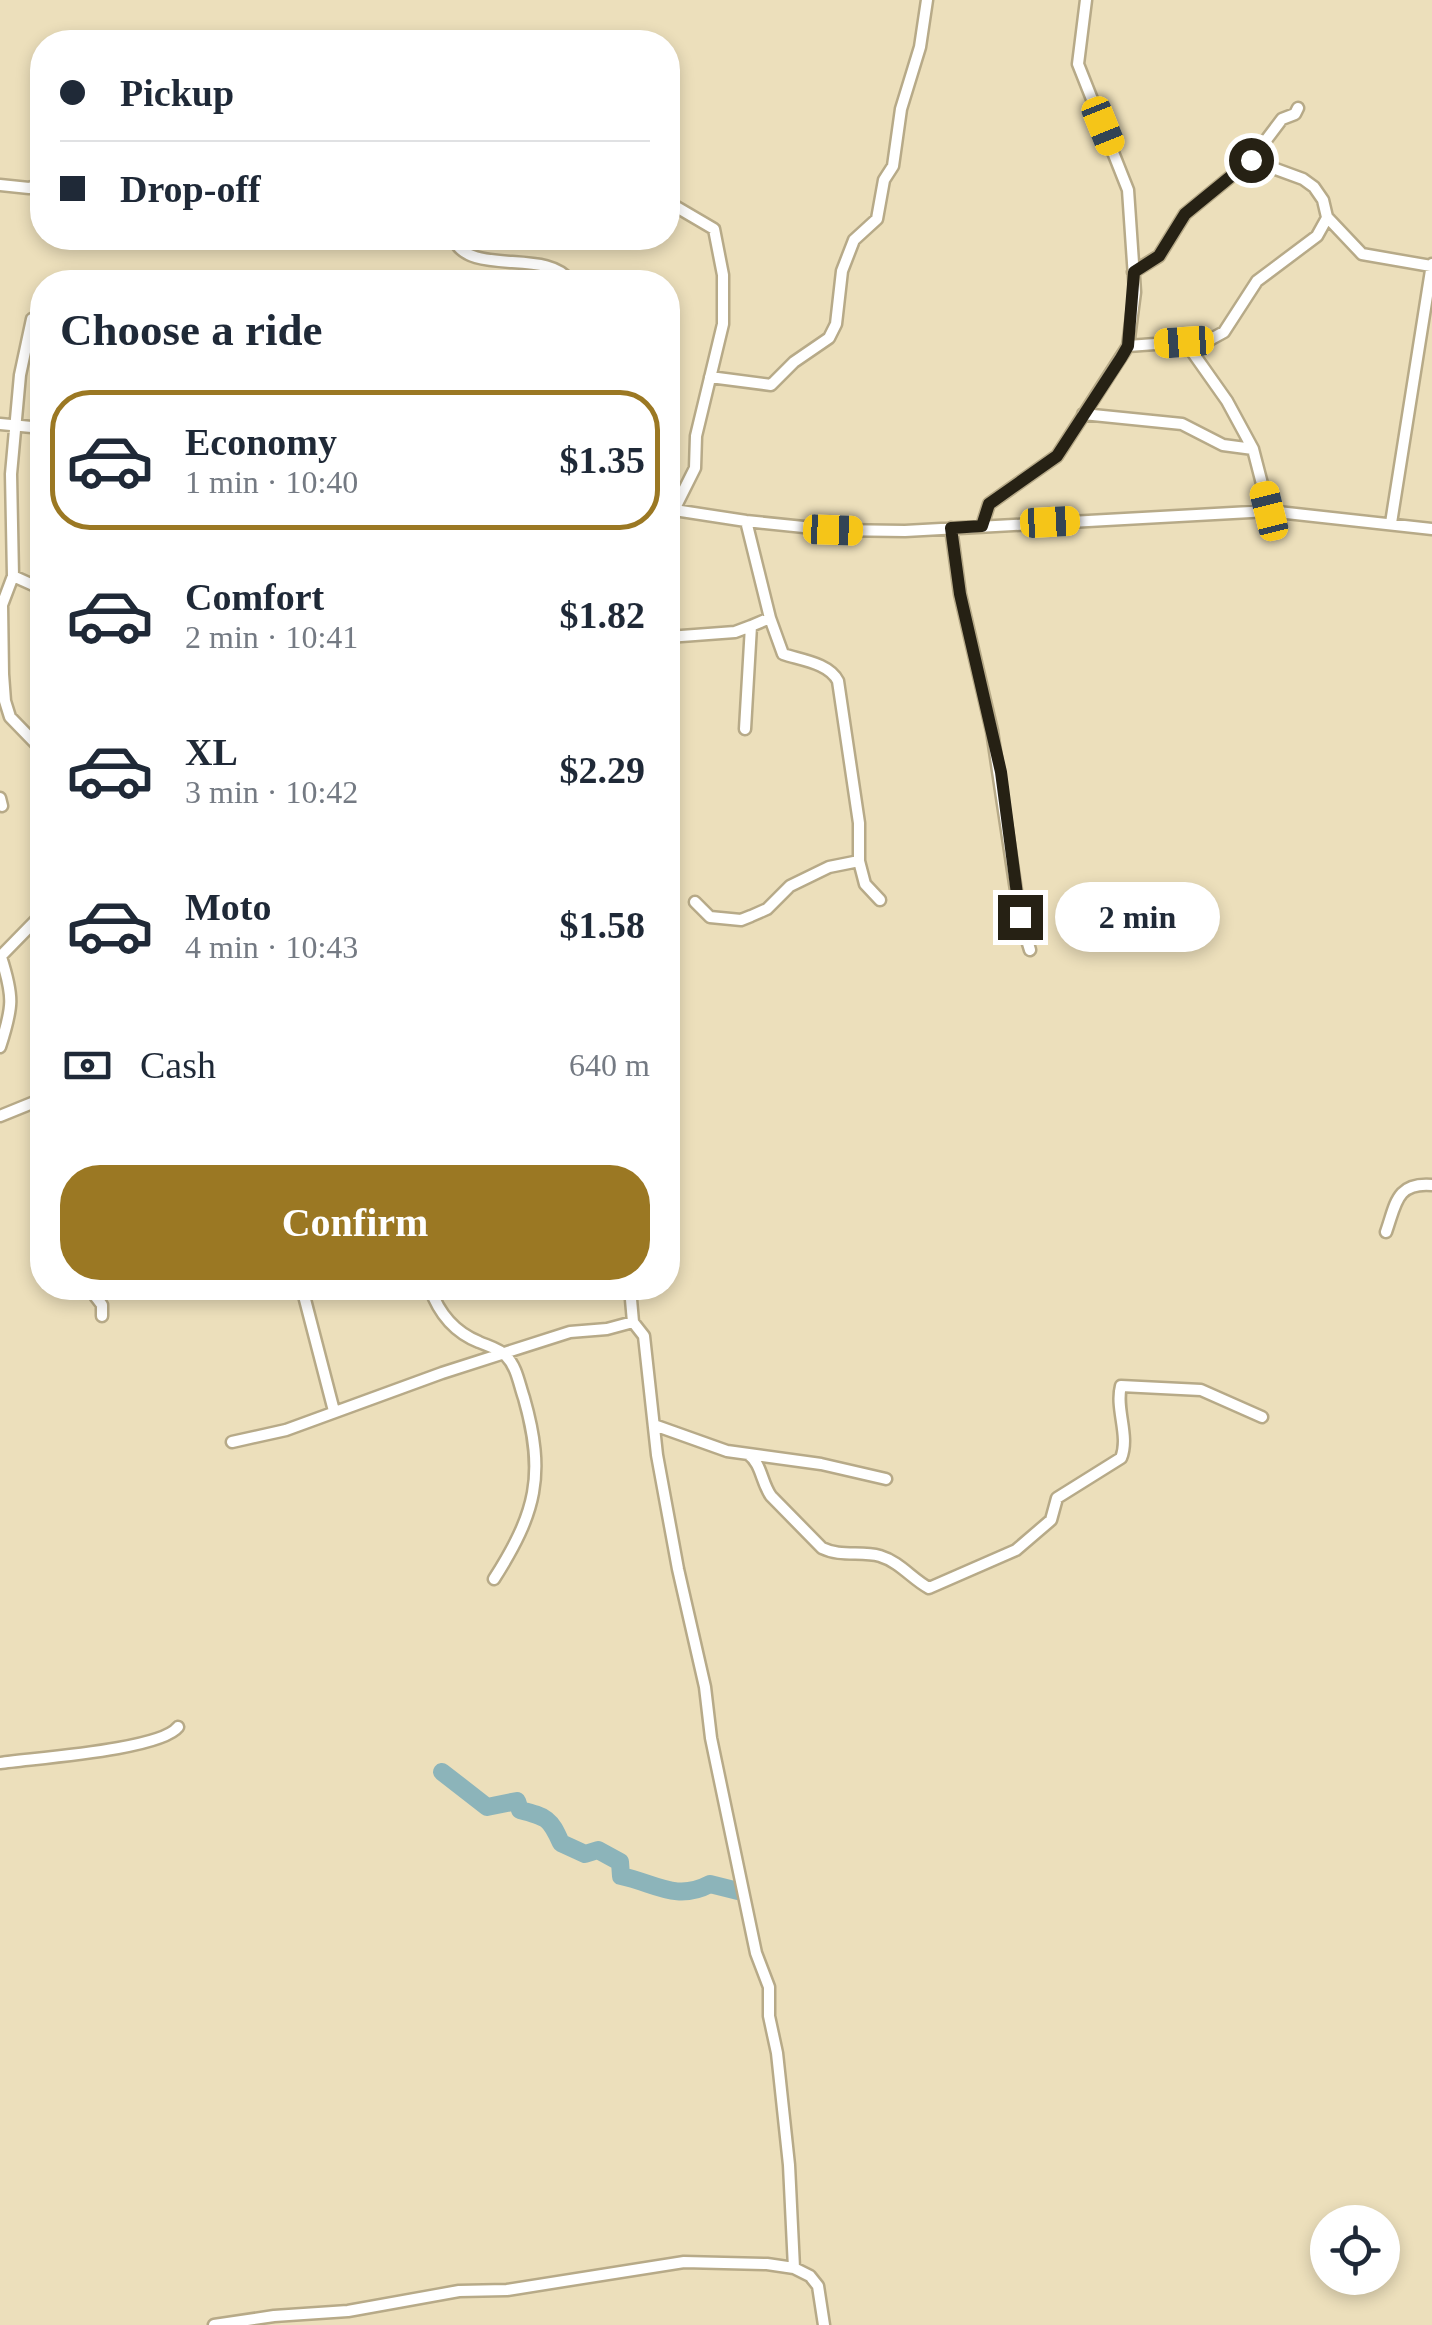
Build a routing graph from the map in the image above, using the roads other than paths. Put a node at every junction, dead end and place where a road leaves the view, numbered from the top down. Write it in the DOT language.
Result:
graph roads {
  1 [pos="927,0"];
  2 [pos="1086,0"];
  3 [pos="1298,108"];
  4 [pos="1251,160"];
  5 [pos="0,185"];
  6 [pos="30,187"];
  7 [pos="680,208"];
  8 [pos="1328,218"];
  9 [pos="464,250"];
  10 [pos="1431,265"];
  11 [pos="556,270"];
  12 [pos="1134,272"];
  13 [pos="30,328"];
  14 [pos="1128,346"];
  15 [pos="1191,350"];
  16 [pos="710,377"];
  17 [pos="1083,414"];
  18 [pos="0,424"];
  19 [pos="18,426"];
  20 [pos="30,427"];
  21 [pos="1253,448"];
  22 [pos="680,494"];
  23 [pos="680,510"];
  24 [pos="1269,511"];
  25 [pos="746,521"];
  26 [pos="1391,523"];
  27 [pos="982,526"];
  28 [pos="951,528"];
  29 [pos="1432,529"];
  30 [pos="13,576"];
  31 [pos="30,584"];
  32 [pos="1,606"];
  33 [pos="770,618"];
  34 [pos="752,626"];
  35 [pos="680,636"];
  36 [pos="745,730"];
  37 [pos="30,738"];
  38 [pos="859,861"];
  39 [pos="880,900"];
  40 [pos="695,902"];
  41 [pos="30,928"];
  42 [pos="1030,950"];
  43 [pos="1,953"];
  44 [pos="0,1047"];
  45 [pos="30,1104"];
  46 [pos="0,1116"];
  47 [pos="1432,1185"];
  48 [pos="1386,1232"];
  49 [pos="98,1300"];
  50 [pos="305,1300"];
  51 [pos="437,1300"];
  52 [pos="631,1300"];
  53 [pos="102,1316"];
  54 [pos="633,1322"];
  55 [pos="504,1353"];
  56 [pos="334,1411"];
  57 [pos="1262,1417"];
  58 [pos="654,1424"];
  59 [pos="232,1442"];
  60 [pos="748,1454"];
  61 [pos="886,1479"];
  62 [pos="494,1580"];
  63 [pos="178,1727"];
  64 [pos="0,1763"];
  65 [pos="794,2268"];
  66 [pos="214,2325"];
  67 [pos="824,2325"];
  1 -- 16 [label="street"];
  2 -- 12 [label="street"];
  3 -- 4 [label="street"];
  4 -- 8 [label="street"];
  4 -- 12 [label="street"];
  5 -- 6 [label="street"];
  7 -- 16 [label="street"];
  8 -- 10 [label="street"];
  8 -- 15 [label="street"];
  9 -- 11 [label="street"];
  10 -- 26 [label="street"];
  12 -- 14 [label="street"];
  13 -- 19 [label="street"];
  14 -- 15 [label="street"];
  14 -- 17 [label="street"];
  15 -- 21 [label="street"];
  16 -- 22 [label="street"];
  17 -- 21 [label="street"];
  17 -- 27 [label="street"];
  18 -- 19 [label="street"];
  19 -- 20 [label="street"];
  19 -- 30 [label="street"];
  21 -- 24 [label="street"];
  23 -- 25 [label="street"];
  24 -- 26 [label="street"];
  24 -- 27 [label="street"];
  25 -- 28 [label="street"];
  25 -- 33 [label="street"];
  26 -- 29 [label="street"];
  27 -- 28 [label="street"];
  28 -- 42 [label="street"];
  30 -- 31 [label="street"];
  30 -- 32 [label="street"];
  32 -- 37 [label="street"];
  33 -- 34 [label="street"];
  33 -- 38 [label="street"];
  34 -- 35 [label="street"];
  34 -- 36 [label="street"];
  38 -- 39 [label="street"];
  38 -- 40 [label="street"];
  41 -- 43 [label="street"];
  43 -- 44 [label="street"];
  45 -- 46 [label="street"];
  47 -- 48 [label="street"];
  49 -- 53 [label="street"];
  50 -- 56 [label="street"];
  51 -- 55 [label="street"];
  52 -- 54 [label="street"];
  54 -- 55 [label="street"];
  54 -- 58 [label="street"];
  55 -- 56 [label="street"];
  55 -- 62 [label="street"];
  56 -- 59 [label="street"];
  57 -- 60 [label="street"];
  58 -- 60 [label="street"];
  58 -- 65 [label="street"];
  60 -- 61 [label="street"];
  63 -- 64 [label="street"];
  65 -- 66 [label="street"];
  65 -- 67 [label="street"];
}
